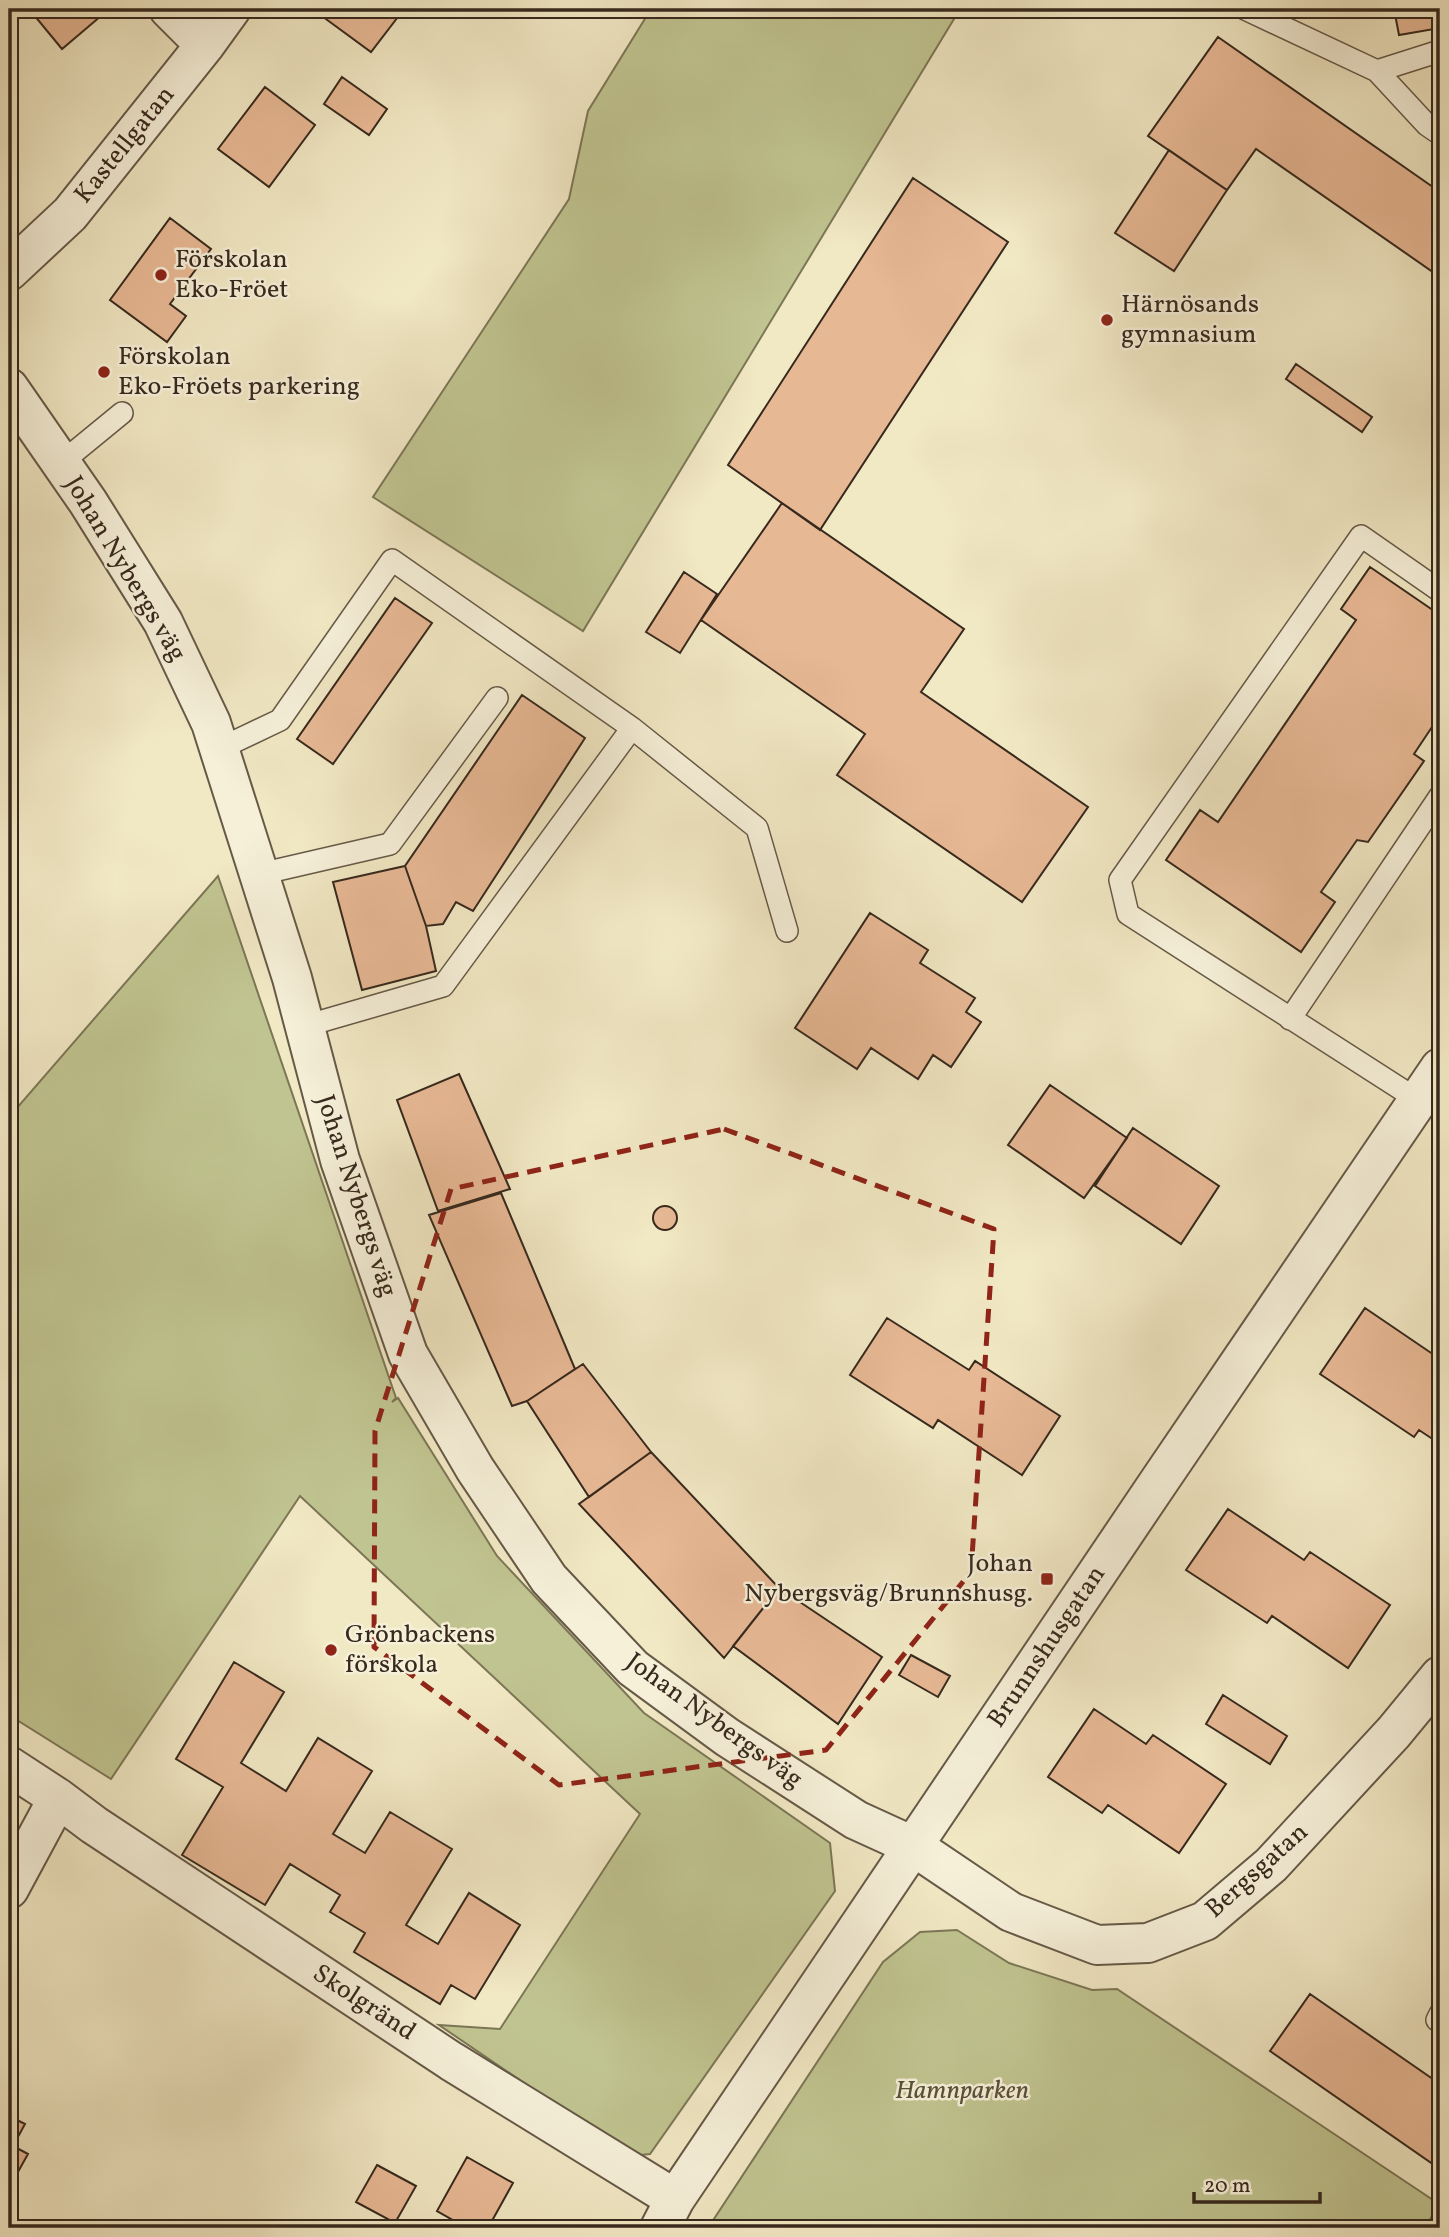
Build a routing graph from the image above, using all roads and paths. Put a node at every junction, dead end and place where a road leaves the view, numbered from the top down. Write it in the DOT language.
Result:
graph roads {
  1 [pos="169,9"];
  2 [pos="231,9"];
  3 [pos="1245,9"];
  4 [pos="205,45"];
  5 [pos="1440,51"];
  6 [pos="1377,71"];
  7 [pos="1440,134"];
  8 [pos="9,271"];
  9 [pos="9,388"];
  10 [pos="122,413"];
  11 [pos="61,463"];
  12 [pos="1440,591"];
  13 [pos="498,698"];
  14 [pos="632,728"];
  15 [pos="219,749"];
  16 [pos="1440,796"];
  17 [pos="260,874"];
  18 [pos="787,930"];
  19 [pos="1290,1019"];
  20 [pos="305,1026"];
  21 [pos="1440,1068"];
  22 [pos="1418,1100"];
  23 [pos="1440,1676"];
  24 [pos="9,1766"];
  25 [pos="55,1803"];
  26 [pos="913,1846"];
  27 [pos="9,1889"];
  28 [pos="668,2214"];
  1 -- 4 [label="street"];
  2 -- 4 [label="street, Kastellgatan"];
  3 -- 6 [label="lane"];
  4 -- 8 [label="street, Kastellgatan"];
  5 -- 6 [label="lane"];
  6 -- 7 [label="lane"];
  9 -- 11 [label="street, Johan Nybergs väg"];
  10 -- 11 [label="lane"];
  11 -- 15 [label="street, Johan Nybergs väg"];
  12 -- 19 [label="lane"];
  13 -- 17 [label="lane"];
  14 -- 15 [label="lane"];
  14 -- 18 [label="lane"];
  14 -- 20 [label="lane"];
  15 -- 17 [label="street, Johan Nybergs väg"];
  16 -- 19 [label="lane"];
  17 -- 20 [label="street, Johan Nybergs väg"];
  19 -- 22 [label="lane"];
  20 -- 26 [label="street, Johan Nybergs väg"];
  21 -- 22 [label="street, Brunnshusgatan"];
  22 -- 26 [label="street, Brunnshusgatan"];
  23 -- 26 [label="street, Bergsgatan"];
  24 -- 25 [label="street, Skolgränd"];
  25 -- 27 [label="street"];
  25 -- 28 [label="street, Skolgränd"];
  26 -- 28 [label="street, Brunnshusgatan"];
}
